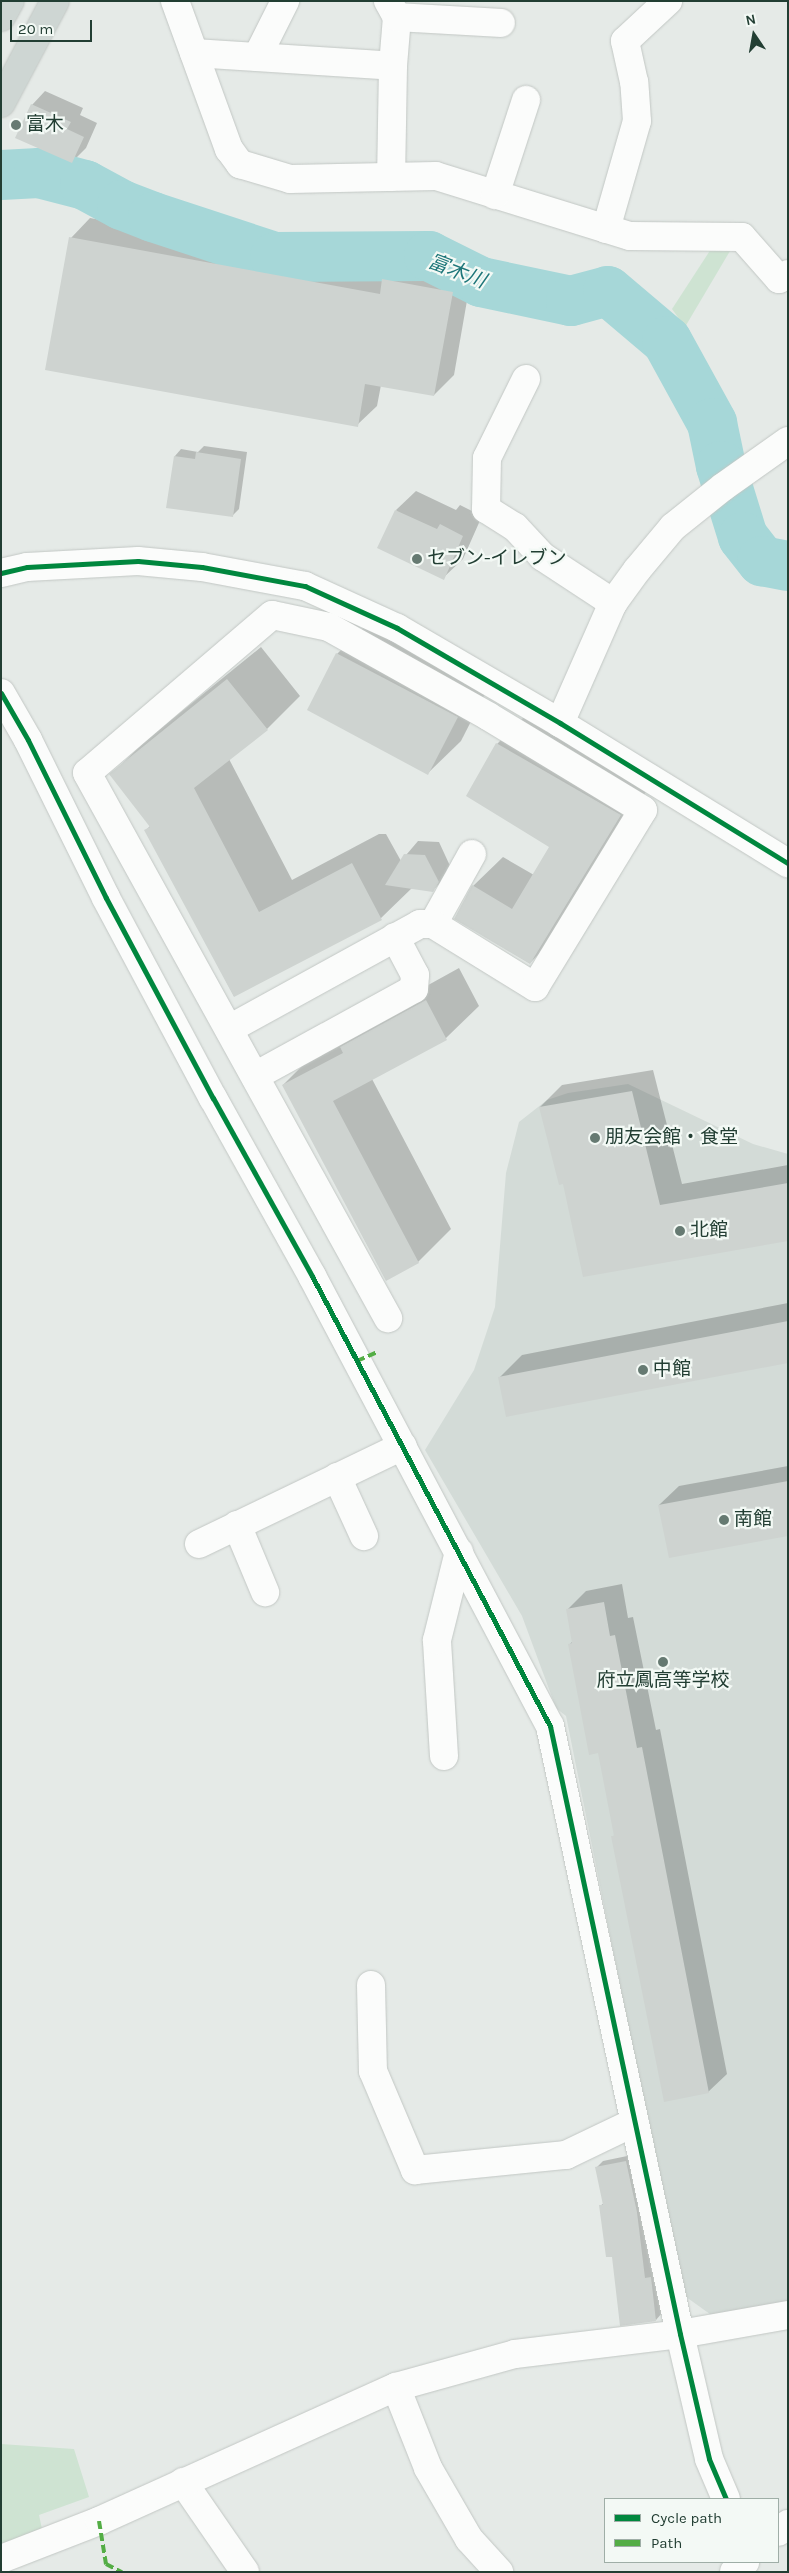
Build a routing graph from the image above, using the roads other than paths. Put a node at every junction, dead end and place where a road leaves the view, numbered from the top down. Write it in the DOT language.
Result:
graph roads {
  1 [pos="10,1"];
  2 [pos="55,1"];
  3 [pos="175,1"];
  4 [pos="285,1"];
  5 [pos="668,1"];
  6 [pos="392,9"];
  7 [pos="483,15"];
  8 [pos="1,17"];
  9 [pos="194,53"];
  10 [pos="257,57"];
  11 [pos="393,66"];
  12 [pos="526,100"];
  13 [pos="1,103"];
  14 [pos="391,177"];
  15 [pos="495,195"];
  16 [pos="606,229"];
  17 [pos="788,274"];
  18 [pos="526,379"];
  19 [pos="785,443"];
  20 [pos="1,573"];
  21 [pos="614,603"];
  22 [pos="1,693"];
  23 [pos="560,723"];
  24 [pos="86,773"];
  25 [pos="660,784"];
  26 [pos="52,788"];
  27 [pos="643,810"];
  28 [pos="472,854"];
  29 [pos="788,863"];
  30 [pos="432,924"];
  31 [pos="395,937"];
  32 [pos="229,1029"];
  33 [pos="255,1076"];
  34 [pos="388,1318"];
  35 [pos="403,1446"];
  36 [pos="337,1477"];
  37 [pos="237,1525"];
  38 [pos="364,1536"];
  39 [pos="199,1544"];
  40 [pos="459,1552"];
  41 [pos="265,1592"];
  42 [pos="444,1756"];
  43 [pos="371,1985"];
  44 [pos="634,2122"];
  45 [pos="788,2315"];
  46 [pos="680,2334"];
  47 [pos="396,2387"];
  48 [pos="183,2482"];
  49 [pos="726,2498"];
  50 [pos="1,2559"];
  51 [pos="744,2563"];
  52 [pos="245,2572"];
  53 [pos="499,2572"];
  54 [pos="734,2572"];
  1 -- 8 [label="main road"];
  2 -- 13 [label="main road"];
  3 -- 9 [label="street"];
  4 -- 10 [label="street"];
  5 -- 16 [label="street"];
  6 -- 7 [label="street"];
  6 -- 11 [label="street"];
  9 -- 10 [label="street"];
  9 -- 14 [label="street"];
  10 -- 11 [label="street"];
  11 -- 14 [label="street"];
  12 -- 15 [label="street"];
  14 -- 15 [label="street"];
  15 -- 16 [label="street"];
  16 -- 17 [label="street"];
  18 -- 21 [label="street"];
  19 -- 21 [label="street"];
  20 -- 23 [label="street"];
  21 -- 23 [label="street"];
  22 -- 26 [label="street"];
  23 -- 25 [label="street"];
  24 -- 26 [label="street"];
  24 -- 27 [label="street"];
  24 -- 32 [label="street"];
  25 -- 27 [label="street"];
  25 -- 29 [label="street"];
  26 -- 35 [label="street"];
  27 -- 30 [label="street"];
  28 -- 30 [label="street"];
  30 -- 31 [label="street"];
  31 -- 32 [label="street"];
  31 -- 33 [label="street"];
  32 -- 33 [label="street"];
  33 -- 34 [label="street"];
  35 -- 36 [label="street"];
  35 -- 40 [label="street"];
  36 -- 37 [label="street"];
  36 -- 38 [label="street"];
  37 -- 39 [label="street"];
  37 -- 41 [label="street"];
  40 -- 42 [label="street"];
  40 -- 44 [label="street"];
  43 -- 44 [label="street"];
  44 -- 46 [label="street"];
  45 -- 46 [label="street"];
  46 -- 47 [label="street"];
  46 -- 49 [label="street"];
  47 -- 48 [label="street"];
  47 -- 53 [label="street"];
  48 -- 50 [label="street"];
  48 -- 52 [label="street"];
  51 -- 54 [label="street"];
}
